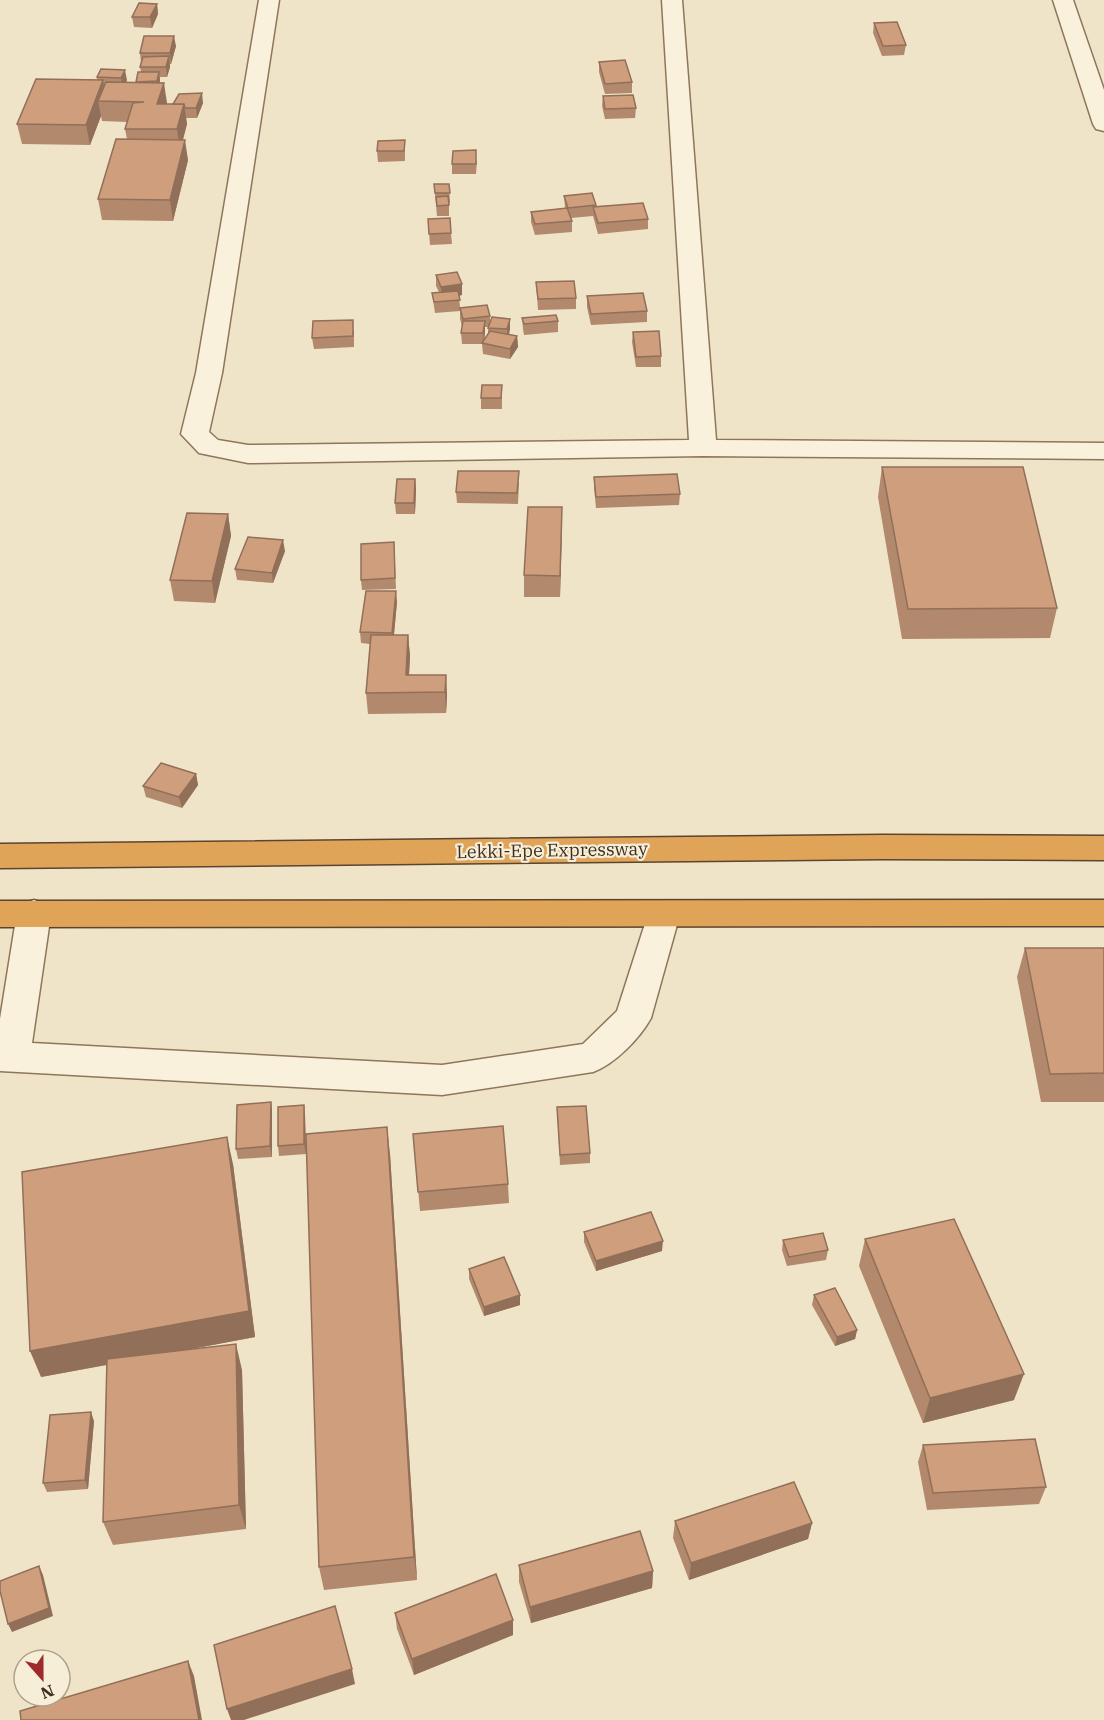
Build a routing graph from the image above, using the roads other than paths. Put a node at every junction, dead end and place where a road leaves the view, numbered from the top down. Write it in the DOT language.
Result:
graph roads {
  1 [pos="268,0"];
  2 [pos="672,0"];
  3 [pos="1063,0"];
  4 [pos="1104,124"];
  5 [pos="703,448"];
  6 [pos="1104,451"];
  7 [pos="1104,848"];
  8 [pos="0,856"];
  9 [pos="34,913"];
  10 [pos="1104,913"];
  11 [pos="0,914"];
  12 [pos="663,914"];
  13 [pos="6,1055"];
  1 -- 5 [label="street"];
  2 -- 5 [label="street"];
  3 -- 4 [label="street"];
  5 -- 6 [label="street"];
  7 -- 8 [label="highway, Lekki-Epe Expressway"];
  9 -- 11 [label="highway"];
  9 -- 12 [label="highway"];
  9 -- 13 [label="street"];
  10 -- 12 [label="highway"];
  12 -- 13 [label="street"];
}
